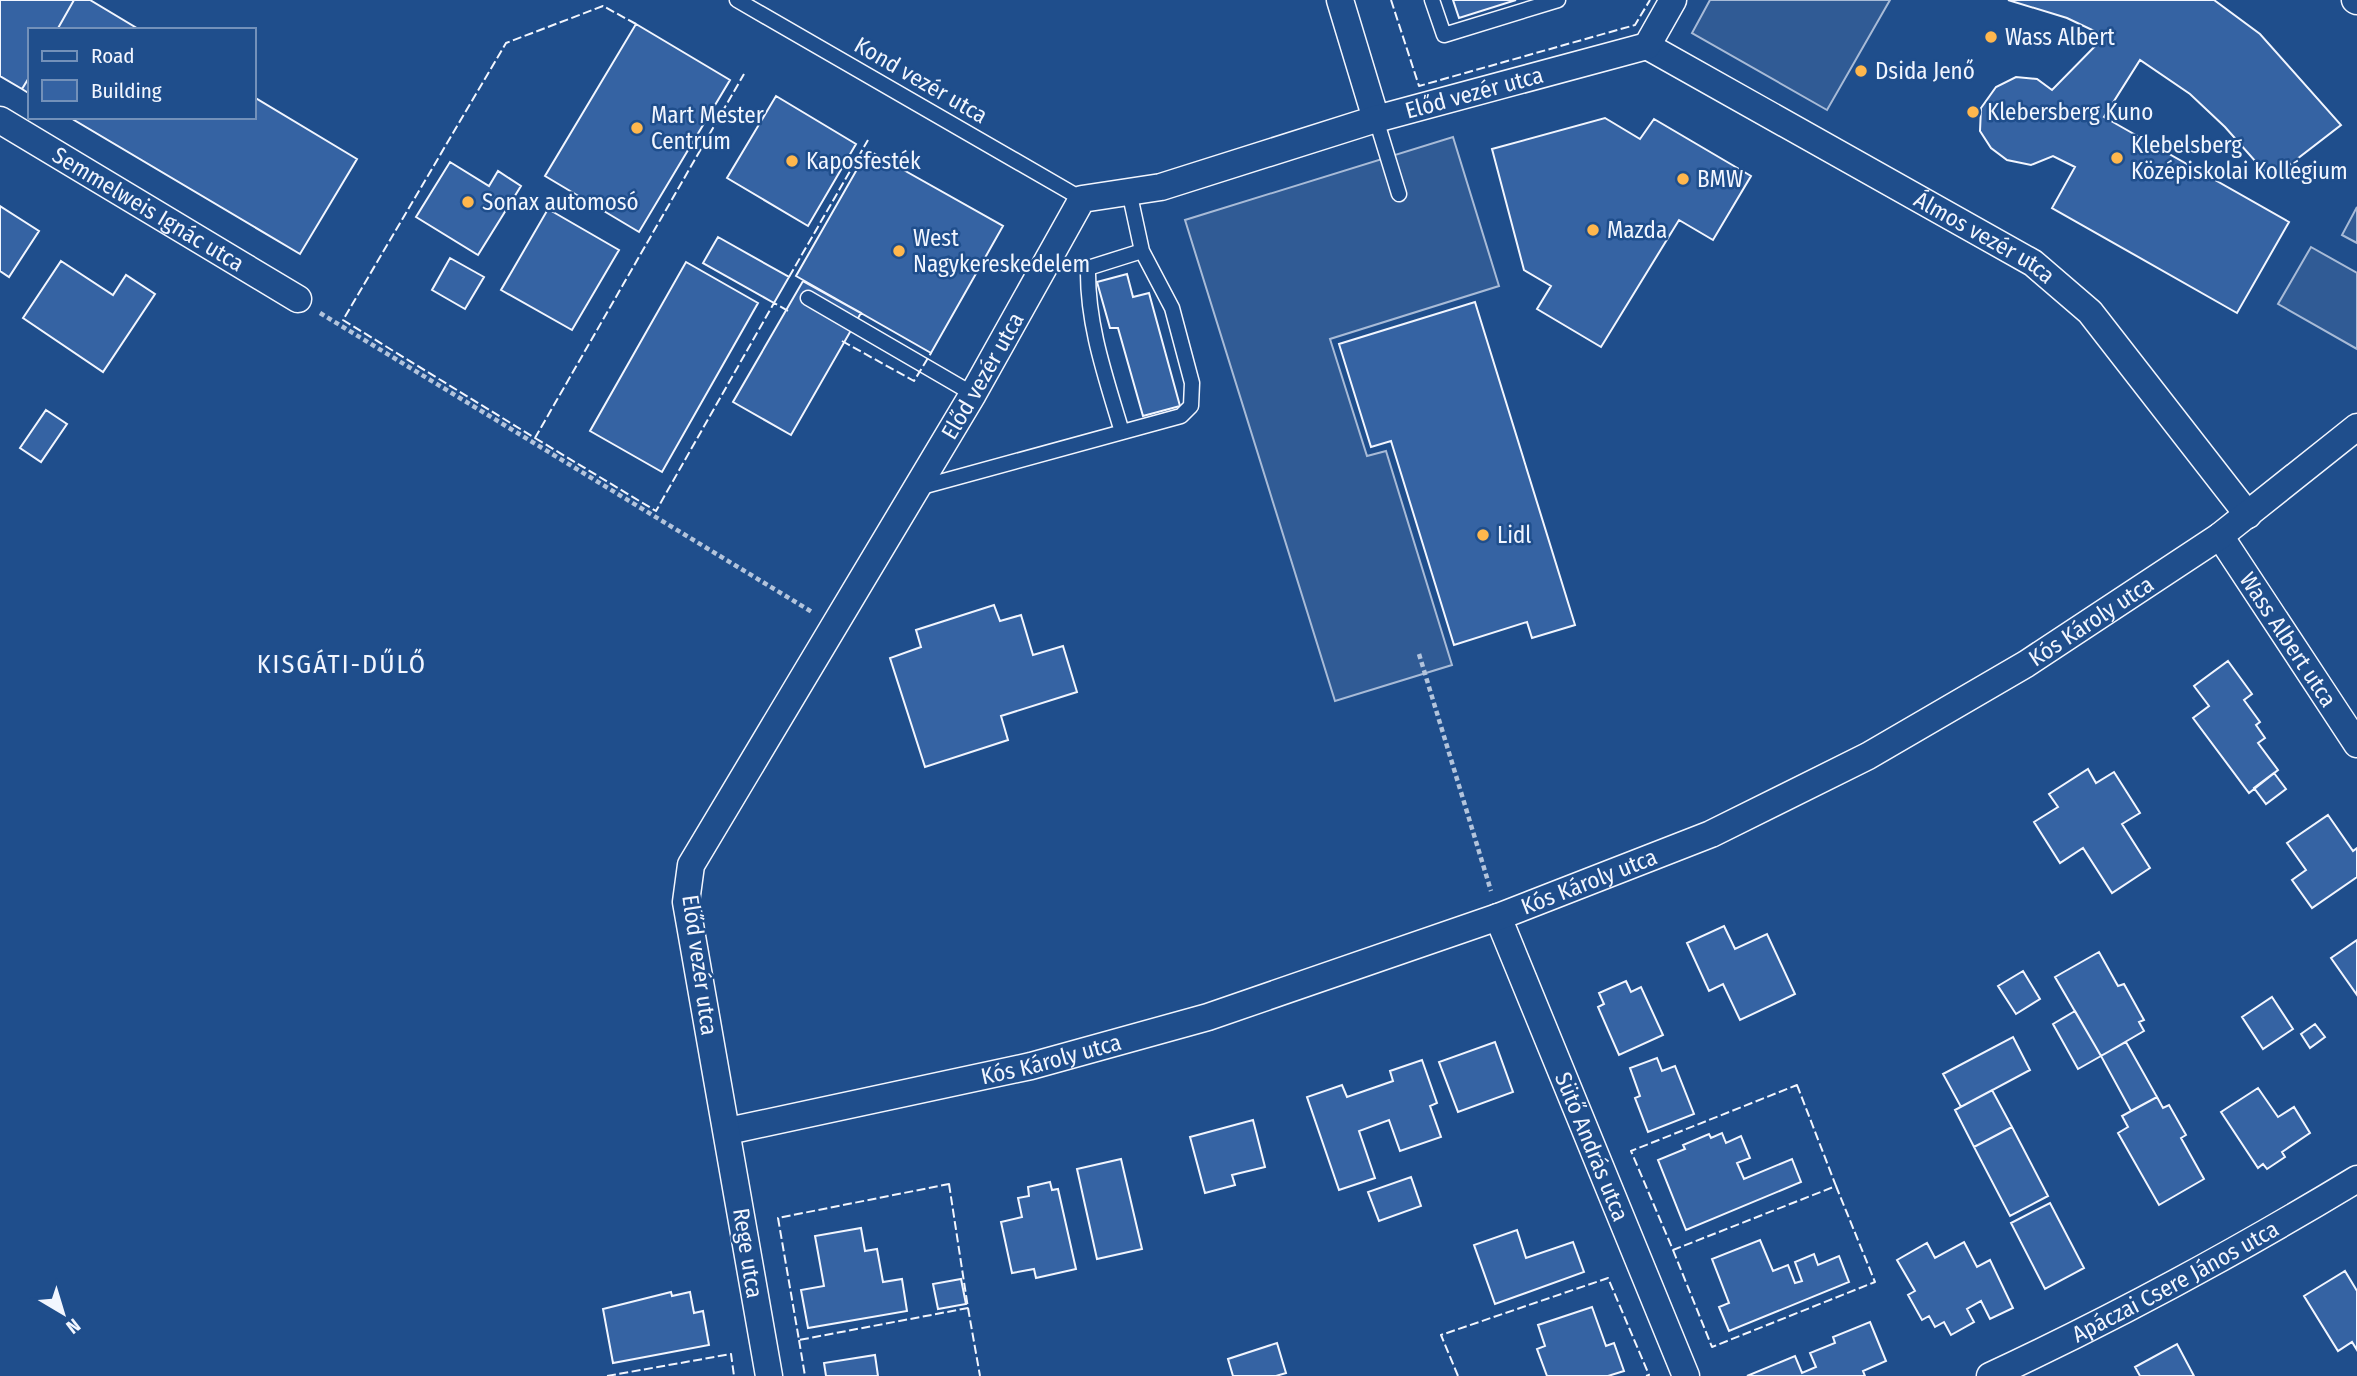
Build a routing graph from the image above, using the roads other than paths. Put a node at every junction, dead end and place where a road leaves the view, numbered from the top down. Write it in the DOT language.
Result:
graph roads {
  1 [pos="737,0"];
  2 [pos="1340,0"];
  3 [pos="1432,0"];
  4 [pos="1558,0"];
  5 [pos="1673,0"];
  6 [pos="1647,46"];
  7 [pos="1376,119"];
  8 [pos="0,120"];
  9 [pos="1129,191"];
  10 [pos="1399,194"];
  11 [pos="1082,199"];
  12 [pos="1142,251"];
  13 [pos="298,299"];
  14 [pos="808,299"];
  15 [pos="973,394"];
  16 [pos="2357,427"];
  17 [pos="1122,432"];
  18 [pos="916,489"];
  19 [pos="2248,515"];
  20 [pos="2220,536"];
  21 [pos="2357,744"];
  22 [pos="1499,917"];
  23 [pos="728,1131"];
  24 [pos="2357,1179"];
  25 [pos="769,1376"];
  26 [pos="1686,1376"];
  27 [pos="1990,1376"];
  1 -- 11 [label="lane, Kond vezér utca"];
  2 -- 7 [label="street"];
  3 -- 4 [label="lane"];
  5 -- 6 [label="street"];
  6 -- 7 [label="street, Előd vezér utca"];
  6 -- 19 [label="street, Álmos vezér utca"];
  7 -- 9 [label="street, Előd vezér utca"];
  7 -- 10 [label="lane"];
  8 -- 13 [label="street, Semmelweis Ignác utca"];
  9 -- 11 [label="street, Előd vezér utca"];
  9 -- 12 [label="lane"];
  11 -- 15 [label="street, Előd vezér utca"];
  12 -- 17 [label="lane"];
  12 -- 17 [label="lane"];
  14 -- 15 [label="lane"];
  15 -- 18 [label="street, Előd vezér utca"];
  16 -- 19 [label="street, Kós Károly utca"];
  17 -- 18 [label="lane"];
  18 -- 23 [label="street, Előd vezér utca"];
  19 -- 20 [label="street, Kós Károly utca"];
  20 -- 21 [label="street, Wass Albert utca"];
  20 -- 22 [label="street, Kós Károly utca"];
  22 -- 23 [label="street, Kós Károly utca"];
  22 -- 26 [label="street, Sütő András utca"];
  23 -- 25 [label="street, Rege utca"];
  24 -- 27 [label="street, Apáczai Csere János utca"];
}
